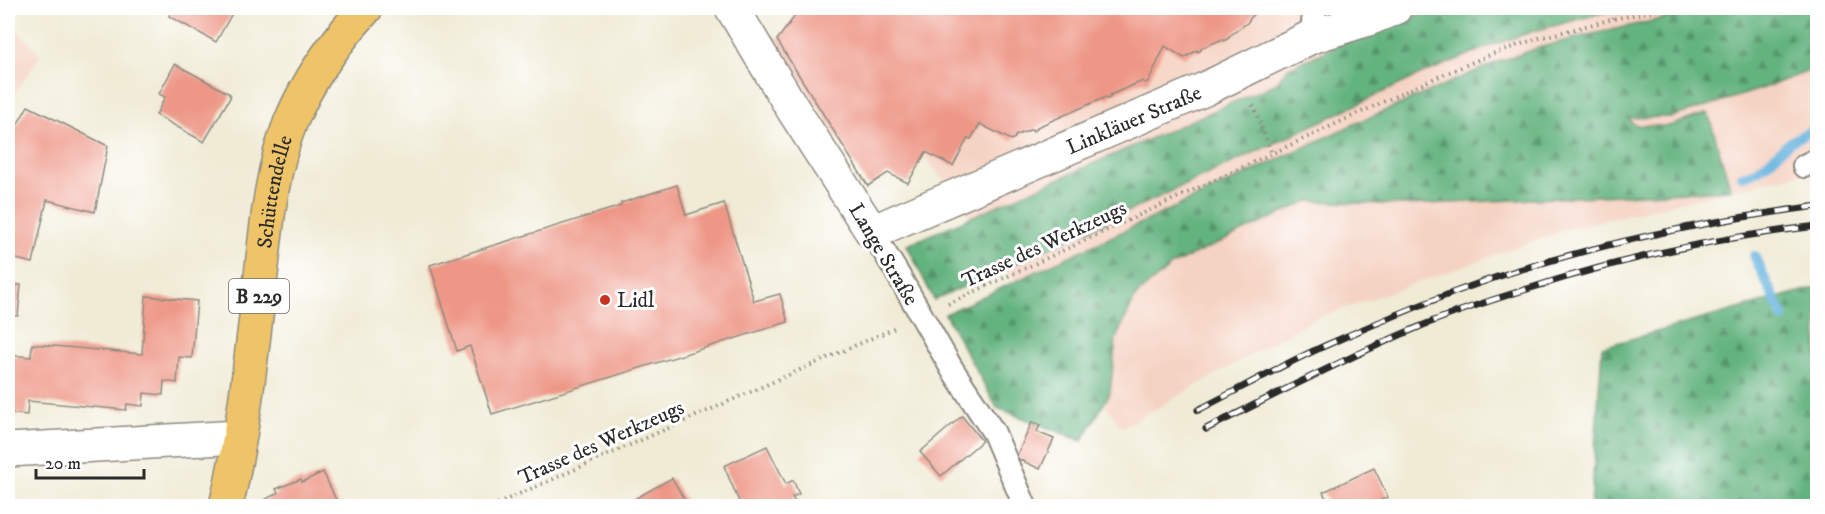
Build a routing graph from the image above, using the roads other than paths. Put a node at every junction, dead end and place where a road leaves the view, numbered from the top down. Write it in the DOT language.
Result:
graph roads {
  1 [pos="366,8"];
  2 [pos="732,8"];
  3 [pos="1395,8"];
  4 [pos="1313,22"];
  5 [pos="872,232"];
  6 [pos="239,437"];
  7 [pos="8,450"];
  8 [pos="226,507"];
  9 [pos="1025,507"];
  1 -- 6 [label="main road, Schüttendelle / B 229"];
  2 -- 5 [label="street, Lange Straße"];
  3 -- 4 [label="street, Linkläuer Straße"];
  4 -- 5 [label="street, Linkläuer Straße"];
  5 -- 9 [label="lane, Lange Straße, bridge"];
  6 -- 7 [label="street"];
  6 -- 8 [label="main road, Schüttendelle / B 229"];
}
